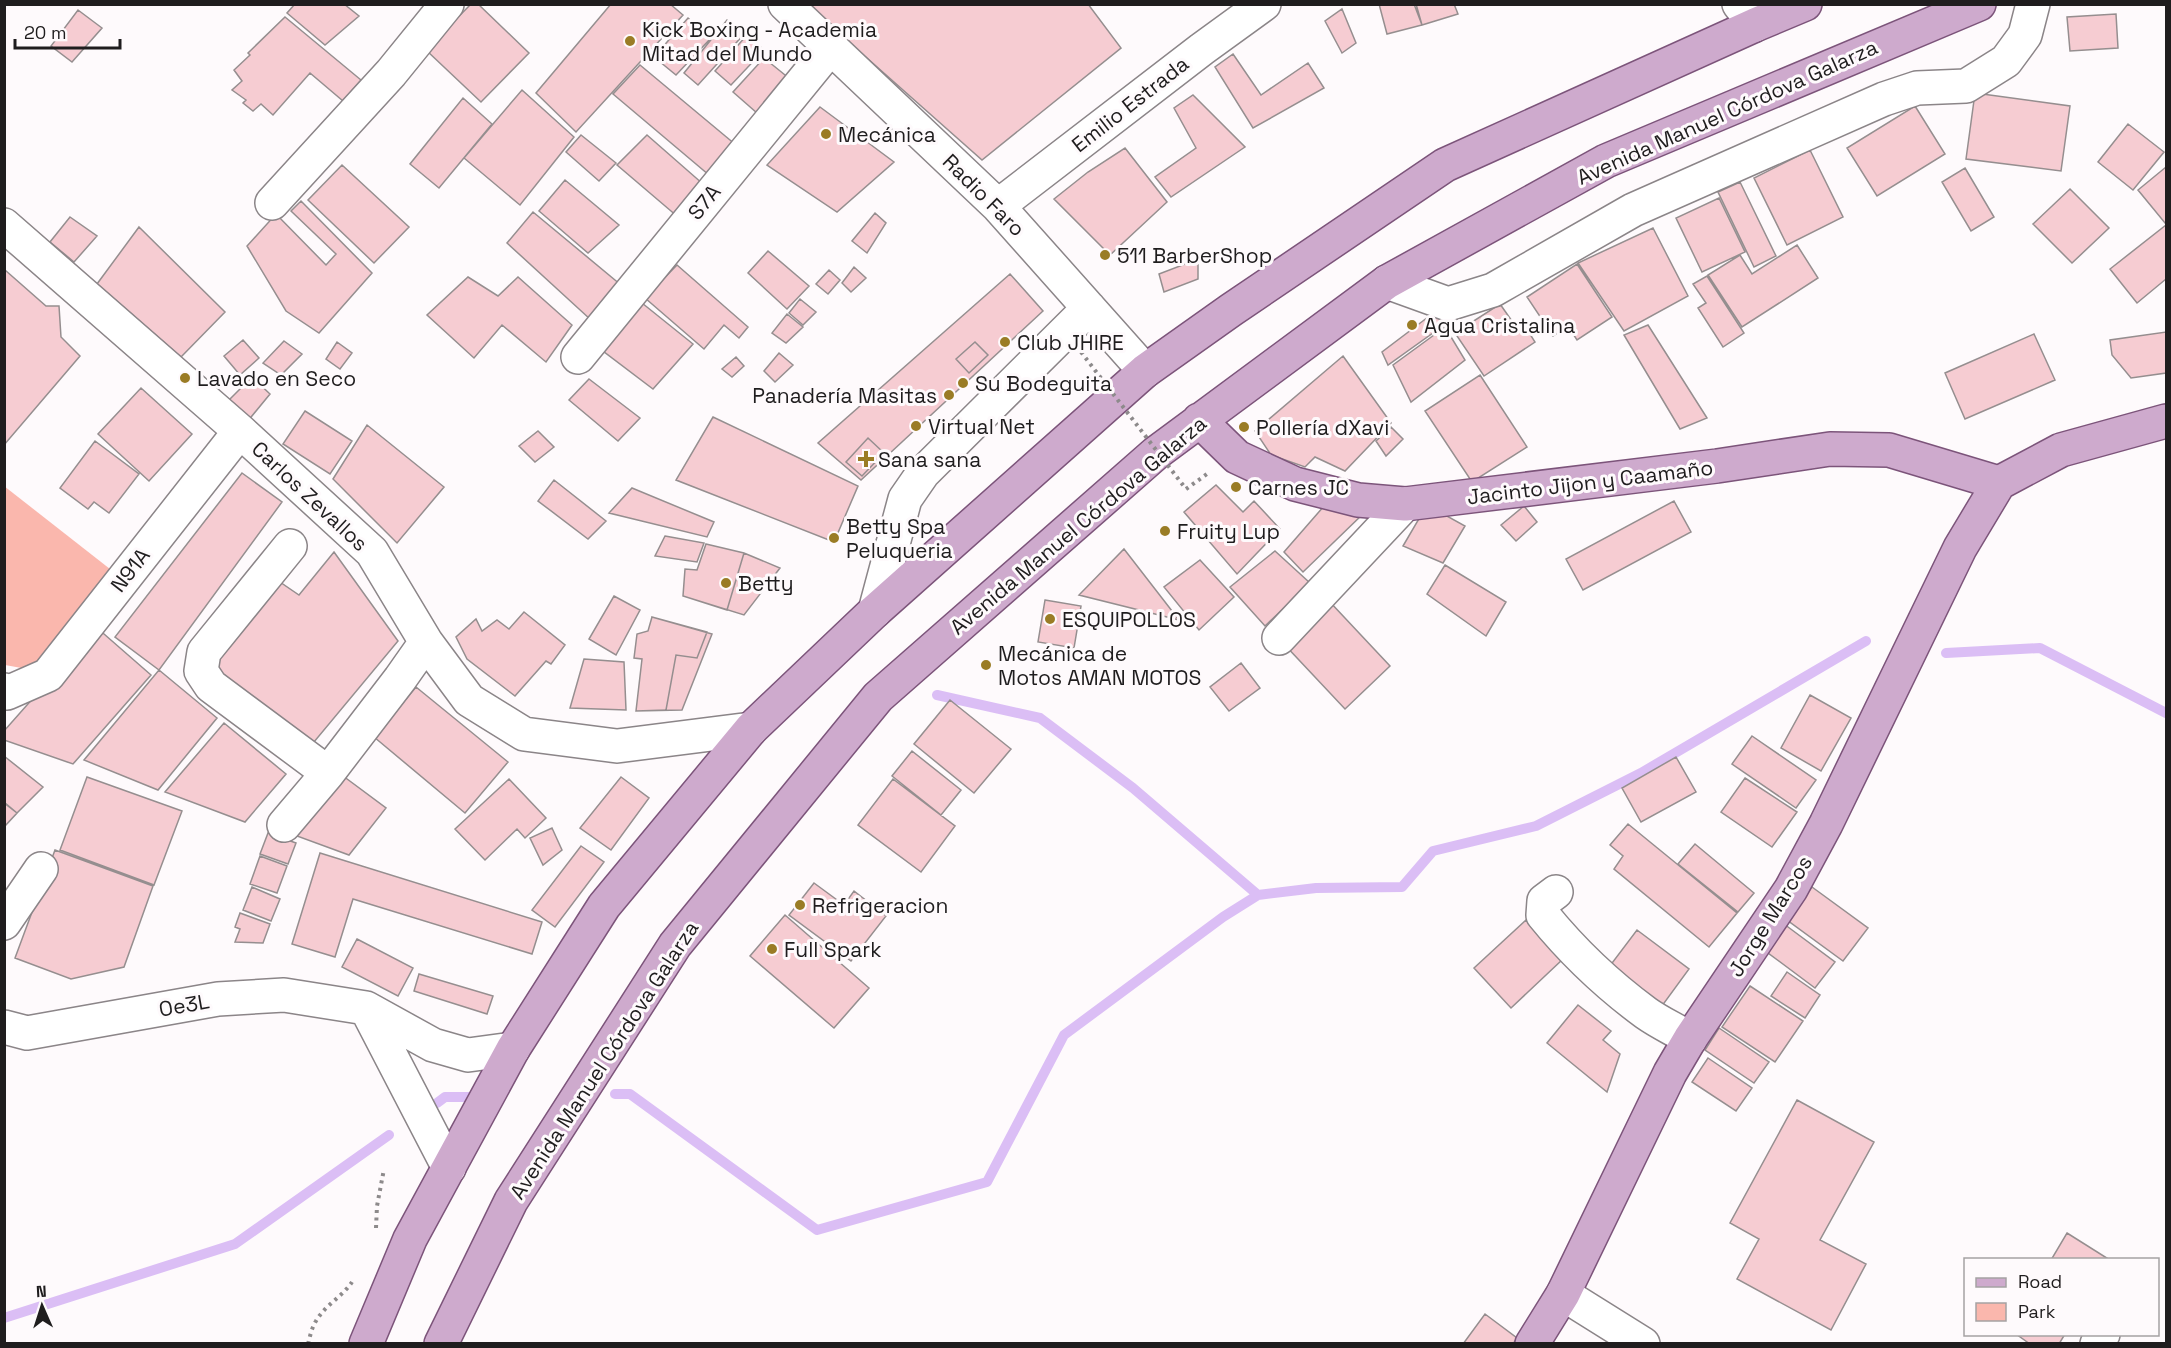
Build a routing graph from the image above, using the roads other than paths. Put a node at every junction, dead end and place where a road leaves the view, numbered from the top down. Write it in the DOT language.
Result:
graph roads {
  1 [pos="447,4"];
  2 [pos="785,4"];
  3 [pos="1264,4"];
  4 [pos="1806,4"];
  5 [pos="1979,4"];
  6 [pos="2033,4"];
  7 [pos="1747,15"];
  8 [pos="831,47"];
  9 [pos="273,203"];
  10 [pos="998,206"];
  11 [pos="4,225"];
  12 [pos="1387,282"];
  13 [pos="1089,309"];
  14 [pos="578,357"];
  15 [pos="1145,371"];
  16 [pos="1199,420"];
  17 [pos="2166,421"];
  18 [pos="240,431"];
  19 [pos="1999,483"];
  20 [pos="1405,504"];
  21 [pos="290,546"];
  22 [pos="875,611"];
  23 [pos="1279,638"];
  24 [pos="426,642"];
  25 [pos="6,692"];
  26 [pos="751,729"];
  27 [pos="328,773"];
  28 [pos="284,825"];
  29 [pos="41,869"];
  30 [pos="1556,891"];
  31 [pos="4,923"];
  32 [pos="366,1008"];
  33 [pos="4,1027"];
  34 [pos="1690,1039"];
  35 [pos="513,1049"];
  36 [pos="449,1168"];
  37 [pos="1563,1294"];
  38 [pos="366,1344"];
  39 [pos="441,1344"];
  40 [pos="1532,1344"];
  41 [pos="1643,1344"];
  1 -- 9 [label="street"];
  2 -- 8 [label="street, Radio Faro"];
  3 -- 10 [label="street, Emilio Estrada"];
  4 -- 7 [label="main road"];
  5 -- 12 [label="main road, Avenida Manuel Córdova Galarza"];
  6 -- 12 [label="street"];
  7 -- 15 [label="main road"];
  8 -- 10 [label="street, Radio Faro"];
  8 -- 14 [label="street, S7A"];
  10 -- 13 [label="street, Radio Faro"];
  11 -- 18 [label="street, Carlos Zevallos"];
  12 -- 16 [label="main road, Avenida Manuel Córdova Galarza"];
  13 -- 15 [label="street, Radio Faro"];
  13 -- 22 [label="street"];
  15 -- 22 [label="main road"];
  16 -- 20 [label="main road, Jacinto Jijon y Caamaño"];
  16 -- 39 [label="main road, Avenida Manuel Córdova Galarza"];
  17 -- 19 [label="main road"];
  18 -- 24 [label="street, Carlos Zevallos"];
  18 -- 25 [label="street, N91A"];
  19 -- 20 [label="main road, Jacinto Jijon y Caamaño"];
  19 -- 34 [label="main road, Jorge Marcos"];
  20 -- 23 [label="street"];
  21 -- 27 [label="street"];
  22 -- 26 [label="main road"];
  24 -- 26 [label="street, Carlos Zevallos"];
  24 -- 27 [label="street"];
  26 -- 35 [label="main road"];
  27 -- 28 [label="street"];
  29 -- 31 [label="street"];
  30 -- 34 [label="street"];
  32 -- 33 [label="street, Oe3L"];
  32 -- 35 [label="street, Oe3L"];
  32 -- 36 [label="street"];
  34 -- 37 [label="main road, Jorge Marcos"];
  35 -- 36 [label="main road"];
  36 -- 38 [label="main road"];
  37 -- 40 [label="main road, Jorge Marcos"];
  37 -- 41 [label="street"];
}
